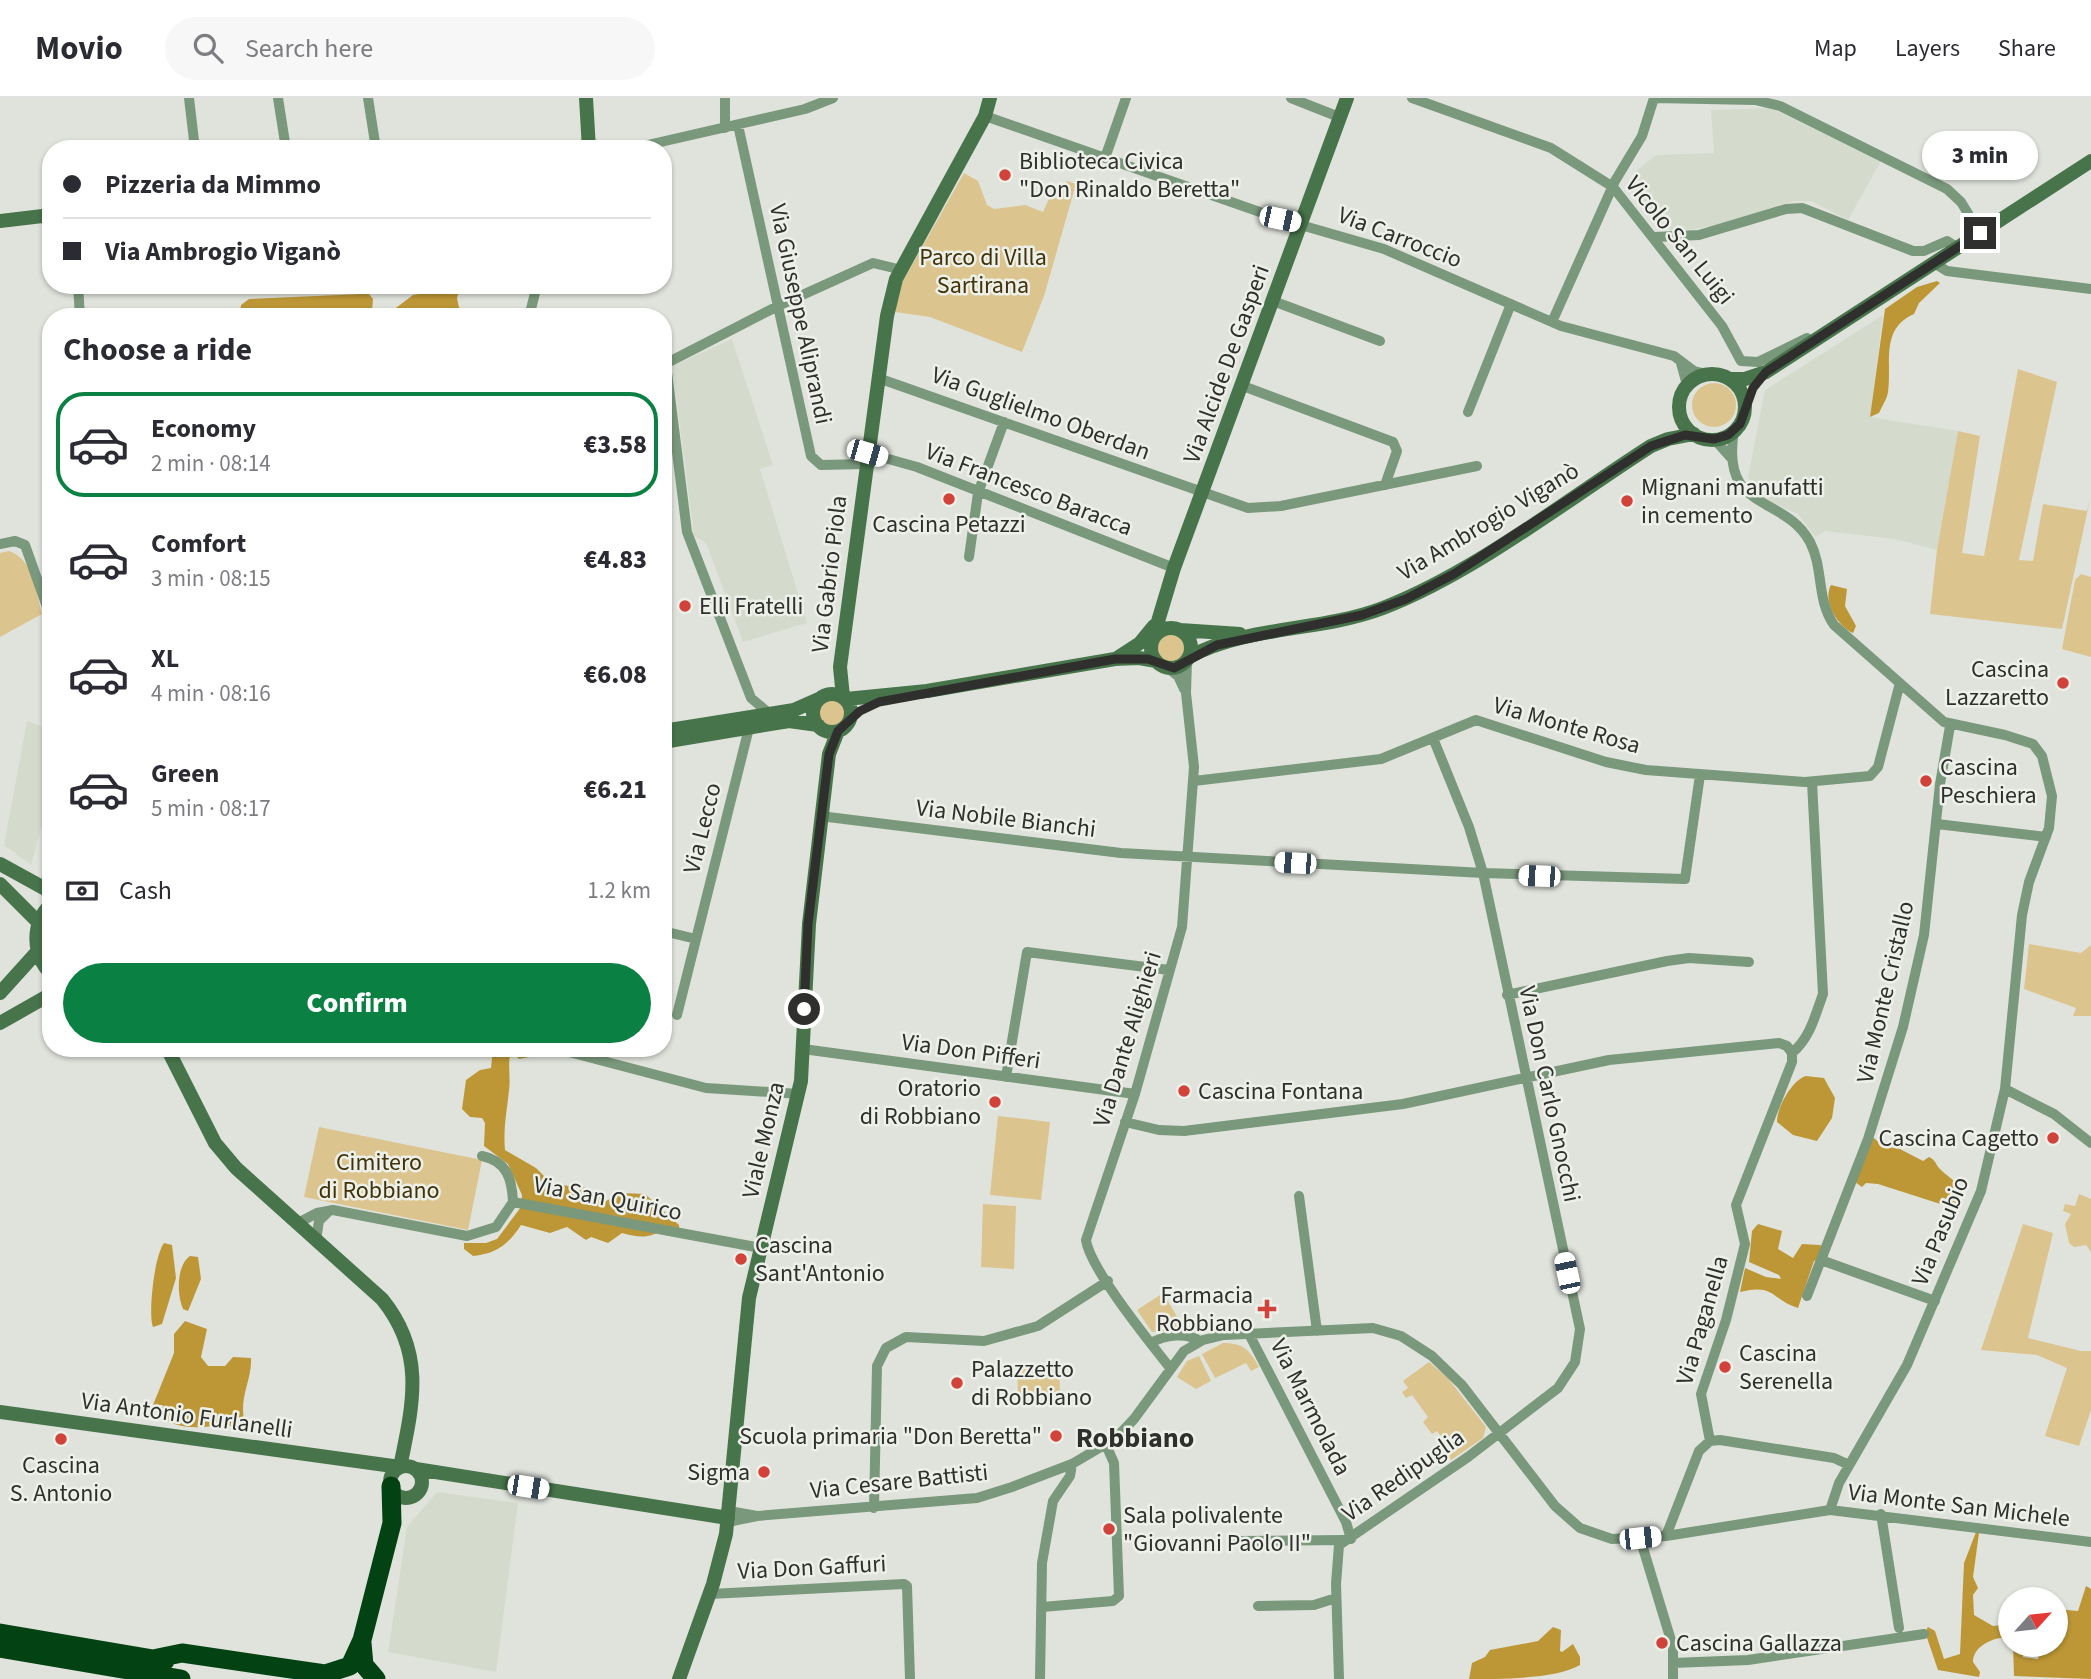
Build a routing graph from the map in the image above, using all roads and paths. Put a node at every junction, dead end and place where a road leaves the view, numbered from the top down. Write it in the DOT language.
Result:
graph roads {
  1 [pos="189,98"];
  2 [pos="278,98"];
  3 [pos="369,98"];
  4 [pos="586,98"];
  5 [pos="725,98"];
  6 [pos="833,98"];
  7 [pos="990,98"];
  8 [pos="1126,98"];
  9 [pos="1291,98"];
  10 [pos="1347,98"];
  11 [pos="1412,98"];
  12 [pos="1655,98"];
  13 [pos="985,116"];
  14 [pos="1339,117"];
  15 [pos="738,125"];
  16 [pos="725,128"];
  17 [pos="194,140"];
  18 [pos="285,140"];
  19 [pos="375,140"];
  20 [pos="588,140"];
  21 [pos="670,140"];
  22 [pos="1105,158"];
  23 [pos="2091,161"];
  24 [pos="1613,187"];
  25 [pos="42,216"];
  26 [pos="0,221"];
  27 [pos="1301,223"];
  28 [pos="1980,233"];
  29 [pos="1655,237"];
  30 [pos="1958,248"];
  31 [pos="1934,263"];
  32 [pos="899,268"];
  33 [pos="2091,289"];
  34 [pos="1273,301"];
  35 [pos="1511,304"];
  36 [pos="778,306"];
  37 [pos="1552,322"];
  38 [pos="1821,336"];
  39 [pos="1380,341"];
  40 [pos="1679,359"];
  41 [pos="672,360"];
  42 [pos="1766,372"];
  43 [pos="1707,374"];
  44 [pos="878,378"];
  45 [pos="1730,379"];
  46 [pos="1687,385"];
  47 [pos="1243,386"];
  48 [pos="1745,408"];
  49 [pos="1468,412"];
  50 [pos="1680,414"];
  51 [pos="672,417"];
  52 [pos="1004,422"];
  53 [pos="1734,431"];
  54 [pos="1694,434"];
  55 [pos="1714,439"];
  56 [pos="1651,446"];
  57 [pos="866,458"];
  58 [pos="1734,463"];
  59 [pos="1476,467"];
  60 [pos="1385,485"];
  61 [pos="978,493"];
  62 [pos="1202,493"];
  63 [pos="0,544"];
  64 [pos="969,557"];
  65 [pos="1174,568"];
  66 [pos="42,593"];
  67 [pos="1161,605"];
  68 [pos="1157,622"];
  69 [pos="1176,629"];
  70 [pos="1259,634"];
  71 [pos="1152,642"];
  72 [pos="1115,659"];
  73 [pos="1188,659"];
  74 [pos="1162,665"];
  75 [pos="841,670"];
  76 [pos="1900,683"];
  77 [pos="921,691"];
  78 [pos="1186,693"];
  79 [pos="751,698"];
  80 [pos="834,698"];
  81 [pos="770,714"];
  82 [pos="748,723"];
  83 [pos="844,726"];
  84 [pos="1950,726"];
  85 [pos="820,727"];
  86 [pos="672,730"];
  87 [pos="1433,738"];
  88 [pos="672,740"];
  89 [pos="829,754"];
  90 [pos="1700,775"];
  91 [pos="1194,781"];
  92 [pos="1812,782"];
  93 [pos="820,816"];
  94 [pos="1937,824"];
  95 [pos="2046,837"];
  96 [pos="1187,857"];
  97 [pos="0,864"];
  98 [pos="1483,873"];
  99 [pos="0,884"];
  100 [pos="42,887"];
  101 [pos="42,918"];
  102 [pos="39,923"];
  103 [pos="672,933"];
  104 [pos="696,939"];
  105 [pos="37,952"];
  106 [pos="42,960"];
  107 [pos="1749,962"];
  108 [pos="1170,970"];
  109 [pos="0,993"];
  110 [pos="1507,995"];
  111 [pos="42,999"];
  112 [pos="677,1015"];
  113 [pos="0,1023"];
  114 [pos="803,1049"];
  115 [pos="1792,1053"];
  116 [pos="172,1057"];
  117 [pos="588,1057"];
  118 [pos="1006,1077"];
  119 [pos="1525,1078"];
  120 [pos="2005,1089"];
  121 [pos="799,1094"];
  122 [pos="1135,1094"];
  123 [pos="1125,1122"];
  124 [pos="2091,1143"];
  125 [pos="482,1156"];
  126 [pos="1299,1196"];
  127 [pos="513,1202"];
  128 [pos="333,1209"];
  129 [pos="298,1223"];
  130 [pos="317,1240"];
  131 [pos="761,1248"];
  132 [pos="1821,1259"];
  133 [pos="1108,1281"];
  134 [pos="1807,1296"];
  135 [pos="1935,1301"];
  136 [pos="1317,1331"];
  137 [pos="1249,1334"];
  138 [pos="1200,1341"];
  139 [pos="1151,1343"];
  140 [pos="1170,1368"];
  141 [pos="0,1412"];
  142 [pos="1499,1433"];
  143 [pos="1710,1441"];
  144 [pos="1106,1445"];
  145 [pos="367,1463"];
  146 [pos="1072,1464"];
  147 [pos="1849,1465"];
  148 [pos="409,1468"];
  149 [pos="450,1475"];
  150 [pos="391,1486"];
  151 [pos="416,1491"];
  152 [pos="874,1508"];
  153 [pos="1830,1510"];
  154 [pos="1881,1514"];
  155 [pos="728,1521"];
  156 [pos="392,1523"];
  157 [pos="1666,1536"];
  158 [pos="1640,1538"];
  159 [pos="1347,1540"];
  160 [pos="1235,1541"];
  161 [pos="2091,1542"];
  162 [pos="710,1594"];
  163 [pos="1336,1598"];
  164 [pos="1258,1605"];
  165 [pos="1042,1607"];
  166 [pos="1899,1628"];
  167 [pos="0,1633"];
  168 [pos="1924,1634"];
  169 [pos="362,1640"];
  170 [pos="0,1648"];
  171 [pos="153,1659"];
  172 [pos="1673,1663"];
  173 [pos="181,1679"];
  174 [pos="287,1679"];
  175 [pos="376,1679"];
  176 [pos="680,1679"];
  177 [pos="911,1679"];
  178 [pos="1040,1679"];
  179 [pos="1339,1679"];
  180 [pos="1673,1679"];
  1 -- 17 [label="street"];
  2 -- 18 [label="street"];
  3 -- 19 [label="street"];
  4 -- 20 [label="main road"];
  5 -- 16 [label="street"];
  6 -- 15 [label="street"];
  7 -- 13 [label="main road"];
  8 -- 22 [label="street"];
  9 -- 14 [label="street"];
  10 -- 14 [label="main road, Via Alcide De Gasperi"];
  11 -- 24 [label="street, Vicolo San Luigi"];
  12 -- 24 [label="street"];
  12 -- 28 [label="street"];
  13 -- 22 [label="street, Via Carroccio"];
  13 -- 32 [label="main road"];
  14 -- 27 [label="main road, Via Alcide De Gasperi"];
  15 -- 16 [label="street"];
  15 -- 36 [label="street, Via Giuseppe Aliprandi"];
  16 -- 21 [label="street"];
  22 -- 27 [label="street, Via Carroccio"];
  23 -- 28 [label="main road"];
  24 -- 29 [label="street, Vicolo San Luigi"];
  24 -- 37 [label="street"];
  25 -- 26 [label="main road"];
  27 -- 34 [label="main road, Via Alcide De Gasperi"];
  27 -- 35 [label="street, Via Carroccio"];
  28 -- 30 [label="main road"];
  29 -- 30 [label="street"];
  29 -- 38 [label="street, Vicolo San Luigi"];
  30 -- 31 [label="main road"];
  31 -- 33 [label="street"];
  31 -- 38 [label="main road"];
  32 -- 36 [label="street"];
  32 -- 44 [label="main road, Via Gabrio Piola"];
  34 -- 39 [label="street"];
  34 -- 47 [label="main road, Via Alcide De Gasperi"];
  35 -- 37 [label="street, Via Carroccio"];
  35 -- 49 [label="street"];
  36 -- 41 [label="street"];
  36 -- 57 [label="street, Via Giuseppe Aliprandi"];
  37 -- 40 [label="street, Via Carroccio"];
  38 -- 42 [label="main road"];
  40 -- 43 [label="street, Via Carroccio"];
  40 -- 46 [label="street"];
  42 -- 45 [label="main road"];
  42 -- 48 [label="main road"];
  43 -- 45 [label="main road"];
  43 -- 46 [label="main road"];
  44 -- 52 [label="street, Via Guglielmo Oberdan"];
  44 -- 57 [label="main road, Via Gabrio Piola"];
  45 -- 48 [label="main road"];
  46 -- 50 [label="main road, Via Ambrogio Viganò"];
  47 -- 60 [label="street"];
  47 -- 62 [label="main road, Via Alcide De Gasperi"];
  48 -- 53 [label="main road"];
  50 -- 54 [label="main road"];
  50 -- 56 [label="main road, Via Ambrogio Viganò"];
  51 -- 79 [label="street"];
  52 -- 61 [label="street"];
  52 -- 62 [label="street, Via Guglielmo Oberdan"];
  53 -- 55 [label="main road"];
  53 -- 58 [label="street"];
  54 -- 55 [label="main road, Via Ambrogio Viganò"];
  54 -- 56 [label="main road, Via Ambrogio Viganò"];
  55 -- 58 [label="street"];
  56 -- 70 [label="main road, Via Ambrogio Viganò"];
  57 -- 61 [label="street, Via Francesco Baracca"];
  57 -- 75 [label="main road, Via Gabrio Piola"];
  58 -- 76 [label="street"];
  59 -- 60 [label="street, Via Guglielmo Oberdan"];
  60 -- 62 [label="street, Via Guglielmo Oberdan"];
  61 -- 64 [label="street"];
  61 -- 65 [label="street, Via Francesco Baracca"];
  62 -- 65 [label="main road, Via Alcide De Gasperi"];
  63 -- 66 [label="street"];
  65 -- 67 [label="main road, Via Alcide De Gasperi"];
  67 -- 68 [label="main road, Via Alcide De Gasperi"];
  67 -- 69 [label="main road"];
  68 -- 71 [label="main road, Via Alcide De Gasperi"];
  68 -- 72 [label="main road"];
  69 -- 70 [label="main road, Via Ambrogio Viganò"];
  69 -- 71 [label="main road"];
  69 -- 73 [label="main road"];
  70 -- 73 [label="main road, Via Ambrogio Viganò"];
  71 -- 72 [label="main road"];
  71 -- 74 [label="main road"];
  72 -- 74 [label="main road"];
  72 -- 77 [label="main road"];
  73 -- 74 [label="main road"];
  73 -- 78 [label="street, Via Dante Alighieri"];
  74 -- 78 [label="street, Via Dante Alighieri"];
  75 -- 77 [label="main road"];
  75 -- 80 [label="main road, Via Gabrio Piola"];
  76 -- 84 [label="street"];
  76 -- 92 [label="street, Via Monte Rosa"];
  77 -- 80 [label="main road"];
  77 -- 83 [label="main road"];
  78 -- 91 [label="street, Via Dante Alighieri"];
  79 -- 81 [label="street"];
  79 -- 82 [label="street, Via Lecco"];
  80 -- 81 [label="main road"];
  80 -- 83 [label="main road"];
  80 -- 85 [label="main road, Viale Monza"];
  81 -- 82 [label="main road"];
  82 -- 85 [label="main road"];
  82 -- 86 [label="main road"];
  82 -- 88 [label="main road"];
  82 -- 104 [label="street, Via Lecco"];
  83 -- 85 [label="main road"];
  83 -- 89 [label="main road, Viale Monza"];
  84 -- 94 [label="street, Via Monte Cristallo"];
  84 -- 95 [label="street, Via Pasubio"];
  85 -- 89 [label="main road, Viale Monza"];
  87 -- 90 [label="street, Via Monte Rosa"];
  87 -- 91 [label="street, Via Monte Rosa"];
  87 -- 98 [label="street, Via Don Carlo Gnocchi"];
  89 -- 93 [label="main road, Viale Monza"];
  90 -- 92 [label="street, Via Monte Rosa"];
  90 -- 98 [label="street, Via Nobile Bianchi"];
  91 -- 96 [label="street, Via Dante Alighieri"];
  92 -- 115 [label="street"];
  93 -- 96 [label="street, Via Nobile Bianchi"];
  93 -- 114 [label="main road, Viale Monza"];
  94 -- 95 [label="street"];
  94 -- 132 [label="street, Via Monte Cristallo"];
  95 -- 120 [label="street, Via Pasubio"];
  96 -- 98 [label="street, Via Nobile Bianchi"];
  96 -- 108 [label="street, Via Dante Alighieri"];
  97 -- 100 [label="main road"];
  98 -- 110 [label="street, Via Don Carlo Gnocchi"];
  99 -- 102 [label="main road"];
  101 -- 102 [label="main road"];
  102 -- 105 [label="main road"];
  103 -- 104 [label="street"];
  104 -- 112 [label="street, Via Lecco"];
  105 -- 106 [label="main road"];
  105 -- 109 [label="main road"];
  107 -- 110 [label="street"];
  108 -- 118 [label="street"];
  108 -- 122 [label="street, Via Dante Alighieri"];
  110 -- 119 [label="street, Via Don Carlo Gnocchi"];
  111 -- 113 [label="main road"];
  114 -- 118 [label="street, Via Don Pifferi"];
  114 -- 121 [label="main road, Viale Monza"];
  115 -- 119 [label="street"];
  115 -- 143 [label="street, Via Paganella"];
  116 -- 129 [label="main road"];
  117 -- 121 [label="street"];
  118 -- 122 [label="street, Via Don Pifferi"];
  119 -- 123 [label="street"];
  119 -- 142 [label="street, Via Don Carlo Gnocchi"];
  120 -- 124 [label="street"];
  120 -- 135 [label="street, Via Pasubio"];
  121 -- 131 [label="main road, Viale Monza"];
  122 -- 123 [label="street, Via Dante Alighieri"];
  123 -- 133 [label="street, Via Dante Alighieri"];
  125 -- 127 [label="street"];
  126 -- 136 [label="street"];
  127 -- 128 [label="street, Via San Quirico"];
  127 -- 131 [label="street, Via San Quirico"];
  128 -- 129 [label="street"];
  128 -- 130 [label="street"];
  129 -- 130 [label="main road"];
  130 -- 148 [label="main road"];
  131 -- 155 [label="main road, Viale Monza"];
  132 -- 134 [label="street, Via Monte Cristallo"];
  132 -- 135 [label="street"];
  133 -- 139 [label="street, Via Dante Alighieri"];
  133 -- 152 [label="street"];
  135 -- 147 [label="street, Via Pasubio"];
  136 -- 137 [label="street, Via Monte San Michele"];
  136 -- 142 [label="street, Via Monte San Michele"];
  137 -- 138 [label="street, Via Monte San Michele"];
  137 -- 159 [label="street, Via Marmolada"];
  138 -- 139 [label="street, Via Monte San Michele"];
  138 -- 140 [label="street, Via Monte San Michele"];
  139 -- 140 [label="street, Via Dante Alighieri"];
  140 -- 144 [label="street, Via Monte San Michele"];
  141 -- 145 [label="main road, Via Antonio Furlanelli"];
  142 -- 158 [label="street, Via Monte San Michele"];
  142 -- 159 [label="street, Via Redipuglia"];
  143 -- 147 [label="street"];
  143 -- 157 [label="street"];
  144 -- 146 [label="street, Via Cesare Battisti"];
  144 -- 165 [label="street"];
  145 -- 148 [label="main road, Via Antonio Furlanelli"];
  145 -- 150 [label="main road"];
  146 -- 152 [label="street, Via Cesare Battisti"];
  146 -- 165 [label="street"];
  147 -- 153 [label="street, Via Pasubio"];
  148 -- 149 [label="main road, Via Antonio Furlanelli"];
  148 -- 150 [label="main road"];
  148 -- 151 [label="main road"];
  149 -- 151 [label="main road, Via Antonio Furlanelli"];
  149 -- 155 [label="main road, Via Antonio Furlanelli"];
  150 -- 151 [label="main road"];
  150 -- 156 [label="highway"];
  151 -- 156 [label="highway"];
  152 -- 155 [label="street, Via Cesare Battisti"];
  153 -- 154 [label="street, Via Monte San Michele"];
  153 -- 157 [label="street, Via Monte San Michele"];
  154 -- 161 [label="street, Via Monte San Michele"];
  154 -- 166 [label="street"];
  155 -- 162 [label="main road, Viale Monza"];
  156 -- 169 [label="highway"];
  157 -- 158 [label="street, Via Monte San Michele"];
  158 -- 172 [label="street"];
  159 -- 160 [label="street"];
  159 -- 163 [label="street, Via Redipuglia"];
  162 -- 176 [label="main road, Viale Monza"];
  162 -- 177 [label="street, Via Don Gaffuri"];
  163 -- 164 [label="street"];
  163 -- 179 [label="street, Via Redipuglia"];
  165 -- 178 [label="street"];
  167 -- 171 [label="highway"];
  168 -- 172 [label="street"];
  169 -- 171 [label="highway"];
  169 -- 175 [label="highway"];
  170 -- 173 [label="highway"];
  171 -- 174 [label="highway"];
  172 -- 180 [label="street"];
}
